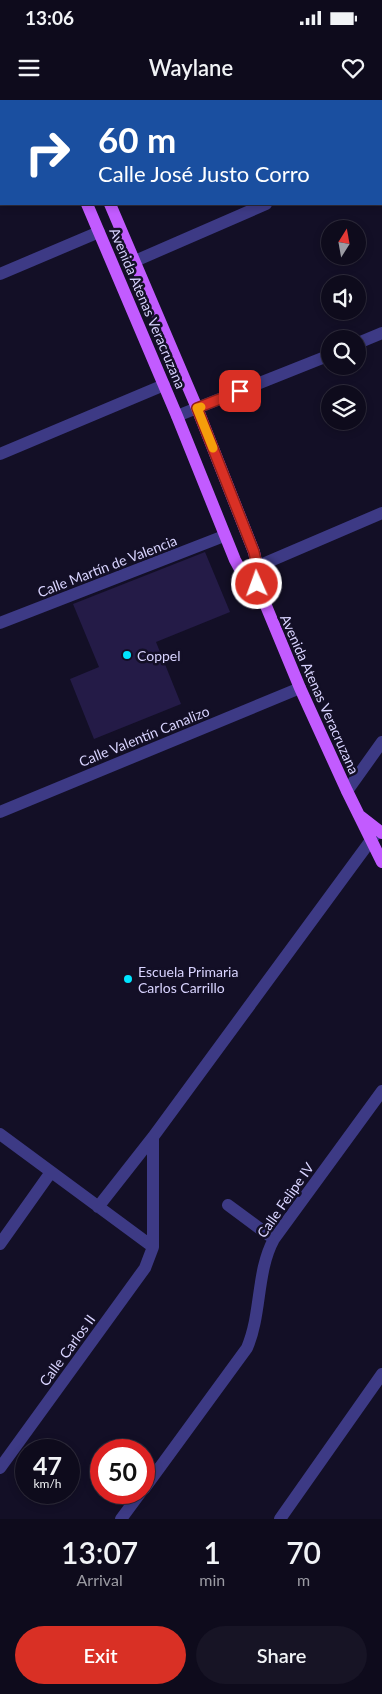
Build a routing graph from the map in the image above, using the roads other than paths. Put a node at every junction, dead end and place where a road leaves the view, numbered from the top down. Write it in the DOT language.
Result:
graph roads {
  1 [pos="87,205"];
  2 [pos="110,205"];
  3 [pos="264,205"];
  4 [pos="99,232"];
  5 [pos="135,261"];
  6 [pos="0,274"];
  7 [pos="382,333"];
  8 [pos="366,340"];
  9 [pos="321,358"];
  10 [pos="164,385"];
  11 [pos="197,408"];
  12 [pos="177,416"];
  13 [pos="0,454"];
  14 [pos="382,513"];
  15 [pos="224,536"];
  16 [pos="257,566"];
  17 [pos="242,573"];
  18 [pos="257,584"];
  19 [pos="0,623"];
  20 [pos="300,688"];
  21 [pos="382,742"];
  22 [pos="347,792"];
  23 [pos="0,812"];
  24 [pos="377,834"];
  25 [pos="382,862"];
  26 [pos="382,1091"];
  27 [pos="0,1134"];
  28 [pos="153,1137"];
  29 [pos="51,1172"];
  30 [pos="228,1205"];
  31 [pos="98,1207"];
  32 [pos="274,1239"];
  33 [pos="0,1244"];
  34 [pos="153,1247"];
  35 [pos="382,1374"];
  36 [pos="0,1468"];
  37 [pos="155,1474"];
  38 [pos="133,1504"];
  39 [pos="122,1519"];
  40 [pos="280,1519"];
  1 -- 4 [label="main road, Avenida Atenas Veracruzana"];
  2 -- 5 [label="main road, Avenida Atenas Veracruzana"];
  3 -- 5 [label="street"];
  4 -- 6 [label="street"];
  4 -- 10 [label="main road, Avenida Atenas Veracruzana"];
  5 -- 11 [label="main road, Avenida Atenas Veracruzana"];
  7 -- 8 [label="street"];
  9 -- 11 [label="street"];
  10 -- 12 [label="main road, Avenida Atenas Veracruzana"];
  10 -- 13 [label="street"];
  11 -- 12 [label="street"];
  11 -- 16 [label="main road, Avenida Atenas Veracruzana"];
  12 -- 15 [label="main road, Avenida Atenas Veracruzana"];
  14 -- 16 [label="street"];
  15 -- 17 [label="main road, Avenida Atenas Veracruzana"];
  15 -- 19 [label="street, Calle Martín de Valencia"];
  16 -- 17 [label="street"];
  16 -- 18 [label="main road, Avenida Atenas Veracruzana"];
  17 -- 18 [label="main road, Avenida Atenas Veracruzana"];
  18 -- 20 [label="main road, Avenida Atenas Veracruzana"];
  20 -- 22 [label="main road, Avenida Atenas Veracruzana"];
  20 -- 23 [label="street, Calle Valentín Canalizo"];
  21 -- 22 [label="street"];
  22 -- 24 [label="main road, Avenida Atenas Veracruzana"];
  24 -- 25 [label="main road, Avenida Atenas Veracruzana"];
  24 -- 28 [label="street"];
  26 -- 32 [label="street, Calle Felipe IV"];
  27 -- 29 [label="street"];
  28 -- 31 [label="street"];
  28 -- 34 [label="street"];
  29 -- 31 [label="street"];
  29 -- 33 [label="street"];
  30 -- 32 [label="street"];
  31 -- 34 [label="street"];
  32 -- 37 [label="street, Calle Felipe IV"];
  34 -- 36 [label="street, Calle Carlos II"];
  35 -- 40 [label="street"];
  38 -- 39 [label="street"];
}
